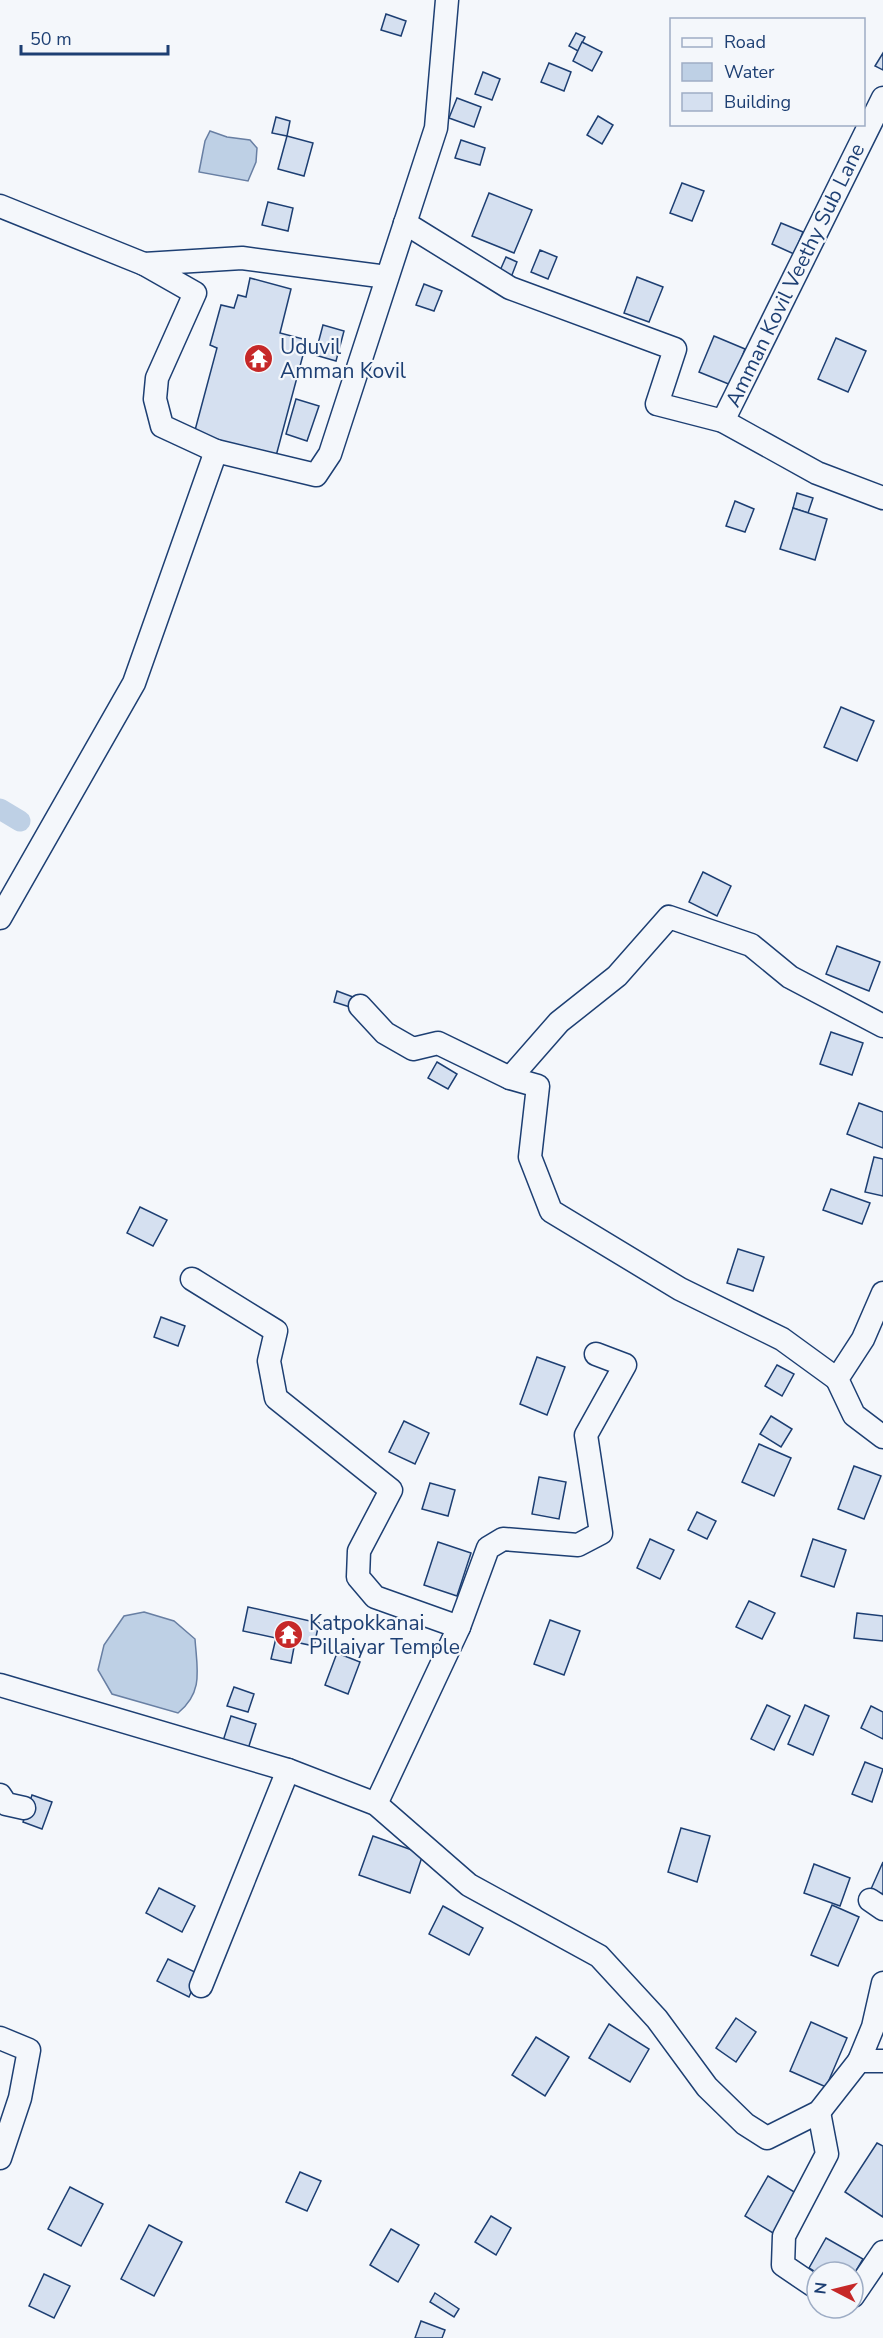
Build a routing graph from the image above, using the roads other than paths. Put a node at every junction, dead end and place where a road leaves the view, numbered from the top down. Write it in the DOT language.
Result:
graph roads {
  1 [pos="447,0"];
  2 [pos="883,98"];
  3 [pos="0,206"];
  4 [pos="405,223"];
  5 [pos="144,264"];
  6 [pos="387,277"];
  7 [pos="723,421"];
  8 [pos="216,451"];
  9 [pos="883,498"];
  10 [pos="0,918"];
  11 [pos="360,1006"];
  12 [pos="883,1026"];
  13 [pos="510,1078"];
  14 [pos="192,1279"];
  15 [pos="883,1293"];
  16 [pos="596,1354"];
  17 [pos="837,1379"];
  18 [pos="883,1437"];
  19 [pos="459,1627"];
  20 [pos="0,1685"];
  21 [pos="288,1770"];
  22 [pos="0,1795"];
  23 [pos="376,1804"];
  24 [pos="24,1808"];
  25 [pos="883,1983"];
  26 [pos="201,1986"];
  27 [pos="0,2038"];
  28 [pos="859,2061"];
  29 [pos="883,2061"];
  30 [pos="819,2112"];
  31 [pos="0,2158"];
  32 [pos="883,2252"];
  33 [pos="865,2278"];
  34 [pos="805,2280"];
  1 -- 4 [label="street"];
  2 -- 7 [label="street, Amman Kovil Veethy Sub Lane"];
  3 -- 5 [label="street"];
  4 -- 6 [label="street"];
  4 -- 7 [label="street"];
  5 -- 6 [label="street"];
  5 -- 8 [label="street"];
  6 -- 8 [label="street"];
  7 -- 9 [label="street"];
  8 -- 10 [label="street"];
  11 -- 13 [label="street"];
  12 -- 13 [label="street"];
  13 -- 17 [label="street"];
  14 -- 19 [label="street"];
  15 -- 17 [label="street"];
  16 -- 19 [label="street"];
  17 -- 18 [label="street"];
  19 -- 23 [label="street"];
  20 -- 21 [label="street"];
  21 -- 23 [label="street"];
  21 -- 26 [label="street"];
  22 -- 24 [label="street"];
  23 -- 30 [label="street"];
  25 -- 28 [label="street"];
  27 -- 31 [label="street"];
  28 -- 29 [label="street"];
  28 -- 30 [label="street"];
  30 -- 34 [label="street"];
  32 -- 33 [label="street"];
}
